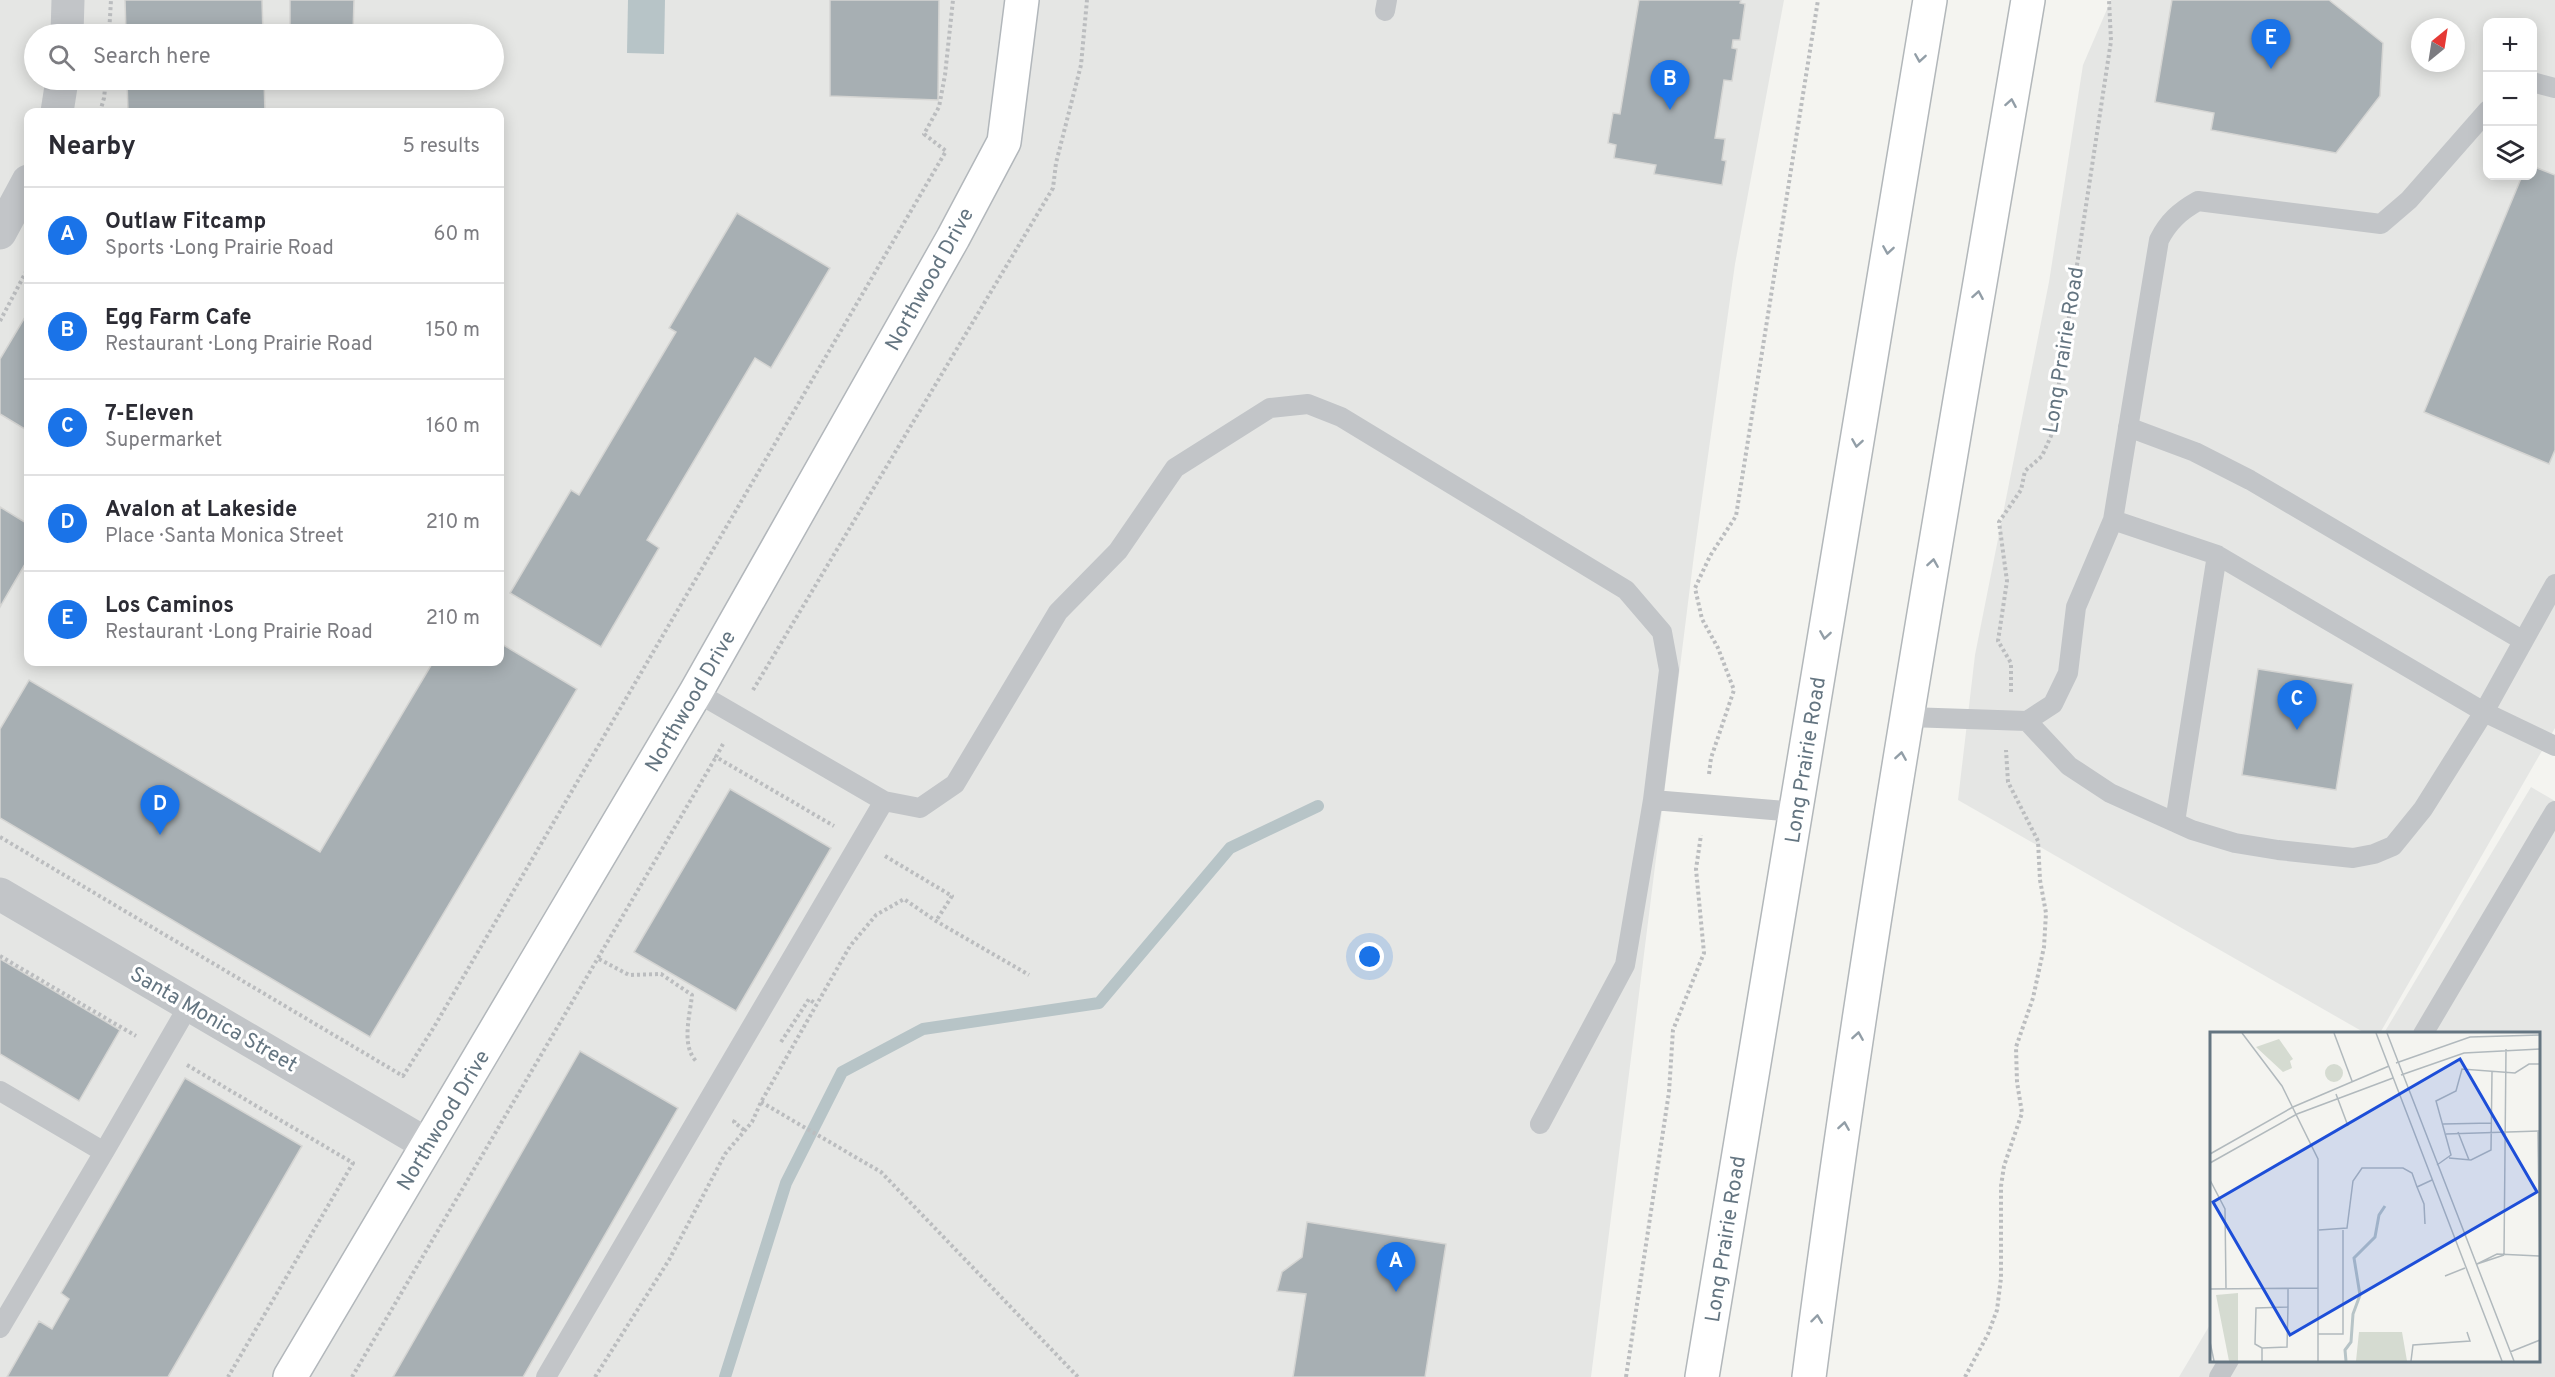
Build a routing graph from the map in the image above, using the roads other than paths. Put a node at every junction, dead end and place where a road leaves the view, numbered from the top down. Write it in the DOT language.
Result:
graph roads {
  1 [pos="68,0"];
  2 [pos="1023,0"];
  3 [pos="1930,0"];
  4 [pos="2028,0"];
  5 [pos="67,24"];
  6 [pos="2537,83"];
  7 [pos="2555,88"];
  8 [pos="60,90"];
  9 [pos="58,108"];
  10 [pos="2483,115"];
  11 [pos="24,188"];
  12 [pos="0,233"];
  13 [pos="2128,427"];
  14 [pos="2113,520"];
  15 [pos="2217,555"];
  16 [pos="2555,584"];
  17 [pos="2522,640"];
  18 [pos="696,692"];
  19 [pos="2484,712"];
  20 [pos="1908,717"];
  21 [pos="2018,720"];
  22 [pos="2555,746"];
  23 [pos="1653,800"];
  24 [pos="884,801"];
  25 [pos="2555,810"];
  26 [pos="1796,812"];
  27 [pos="2175,822"];
  28 [pos="0,894"];
  29 [pos="189,1005"];
  30 [pos="2424,1032"];
  31 [pos="0,1090"];
  32 [pos="1540,1124"];
  33 [pos="428,1145"];
  34 [pos="104,1152"];
  35 [pos="0,1328"];
  36 [pos="2228,1362"];
  37 [pos="290,1377"];
  38 [pos="546,1377"];
  39 [pos="1702,1377"];
  40 [pos="1809,1377"];
  41 [pos="2219,1377"];
  1 -- 5 [label="street"];
  2 -- 18 [label="main road, Northwood Drive"];
  3 -- 26 [label="main road, Long Prairie Road, one-way"];
  20 -- 4 [label="main road, one-way"];
  6 -- 7 [label="lane"];
  8 -- 9 [label="street"];
  10 -- 13 [label="lane"];
  11 -- 12 [label="street"];
  13 -- 14 [label="lane"];
  13 -- 17 [label="lane"];
  14 -- 15 [label="lane"];
  14 -- 21 [label="lane"];
  15 -- 19 [label="lane"];
  15 -- 27 [label="lane"];
  16 -- 17 [label="lane"];
  17 -- 19 [label="lane"];
  18 -- 24 [label="lane"];
  18 -- 33 [label="main road, Northwood Drive"];
  19 -- 22 [label="lane"];
  19 -- 27 [label="lane"];
  20 -- 21 [label="lane"];
  40 -- 20 [label="main road, one-way"];
  21 -- 27 [label="lane"];
  23 -- 24 [label="lane"];
  23 -- 26 [label="lane"];
  23 -- 32 [label="lane"];
  24 -- 38 [label="lane"];
  25 -- 30 [label="lane"];
  26 -- 39 [label="main road, Long Prairie Road"];
  28 -- 29 [label="street, Santa Monica Street"];
  29 -- 33 [label="street, Santa Monica Street"];
  29 -- 34 [label="lane"];
  31 -- 34 [label="lane"];
  33 -- 37 [label="main road, Northwood Drive"];
  34 -- 35 [label="lane"];
  36 -- 41 [label="lane"];
}
